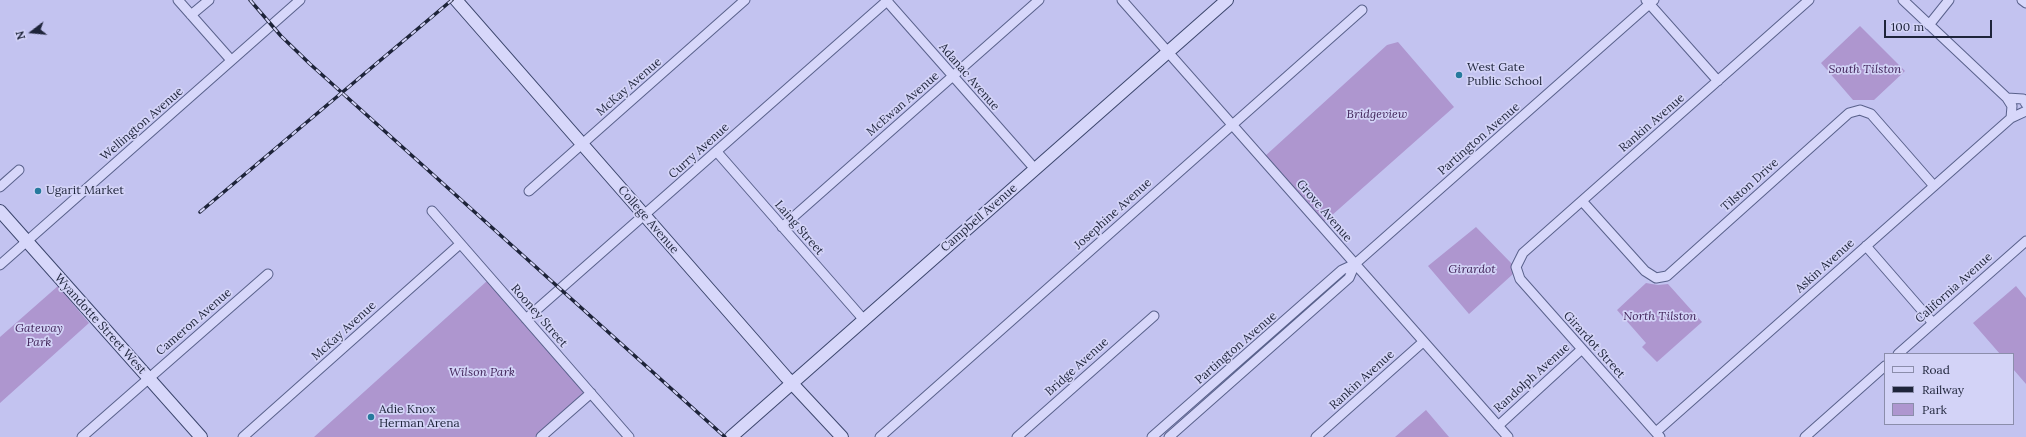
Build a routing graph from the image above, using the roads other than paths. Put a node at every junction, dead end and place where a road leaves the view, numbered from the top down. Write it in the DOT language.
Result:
graph roads {
  1 [pos="178,0"];
  2 [pos="209,0"];
  3 [pos="300,0"];
  4 [pos="456,0"];
  5 [pos="745,0"];
  6 [pos="887,0"];
  7 [pos="1039,0"];
  8 [pos="1122,0"];
  9 [pos="1227,0"];
  10 [pos="1809,0"];
  11 [pos="1902,0"];
  12 [pos="1949,0"];
  13 [pos="2022,0"];
  14 [pos="1650,1"];
  15 [pos="2026,3"];
  16 [pos="1362,10"];
  17 [pos="191,15"];
  18 [pos="1929,25"];
  19 [pos="1168,52"];
  20 [pos="231,60"];
  21 [pos="953,76"];
  22 [pos="1718,81"];
  23 [pos="2007,98"];
  24 [pos="2026,104"];
  25 [pos="2026,110"];
  26 [pos="2011,118"];
  27 [pos="1232,125"];
  28 [pos="582,144"];
  29 [pos="717,152"];
  30 [pos="1035,169"];
  31 [pos="19,170"];
  32 [pos="1934,186"];
  33 [pos="0,187"];
  34 [pos="529,191"];
  35 [pos="1582,201"];
  36 [pos="0,211"];
  37 [pos="432,211"];
  38 [pos="644,216"];
  39 [pos="782,227"];
  40 [pos="27,241"];
  41 [pos="2026,241"];
  42 [pos="460,244"];
  43 [pos="1866,246"];
  44 [pos="1355,264"];
  45 [pos="0,265"];
  46 [pos="1516,267"];
  47 [pos="268,274"];
  48 [pos="1154,316"];
  49 [pos="526,319"];
  50 [pos="864,320"];
  51 [pos="1933,323"];
  52 [pos="1423,342"];
  53 [pos="1582,349"];
  54 [pos="1899,353"];
  55 [pos="1884,367"];
  56 [pos="148,378"];
  57 [pos="792,384"];
  58 [pos="591,393"];
  59 [pos="1498,426"];
  60 [pos="1658,435"];
  61 [pos="82,437"];
  62 [pos="201,437"];
  63 [pos="243,437"];
  64 [pos="541,437"];
  65 [pos="629,437"];
  66 [pos="730,437"];
  67 [pos="842,437"];
  68 [pos="880,437"];
  69 [pos="1016,437"];
  70 [pos="1152,437"];
  71 [pos="1169,437"];
  72 [pos="1316,437"];
  73 [pos="1508,437"];
  74 [pos="1805,437"];
  1 -- 17 [label="street"];
  2 -- 17 [label="street"];
  3 -- 20 [label="street, Wellington Avenue"];
  4 -- 28 [label="street, College Avenue"];
  5 -- 28 [label="street, McKay Avenue"];
  6 -- 21 [label="street, Adanac Avenue"];
  6 -- 29 [label="street, Curry Avenue"];
  7 -- 21 [label="street, McEwan Avenue"];
  8 -- 19 [label="street, Grove Avenue"];
  9 -- 19 [label="street, Campbell Avenue"];
  10 -- 22 [label="street, Rankin Avenue"];
  11 -- 18 [label="street"];
  12 -- 18 [label="street"];
  13 -- 15 [label="street"];
  14 -- 22 [label="street"];
  14 -- 44 [label="street, Partington Avenue"];
  16 -- 27 [label="street, Josephine Avenue"];
  17 -- 20 [label="street"];
  18 -- 23 [label="street"];
  19 -- 27 [label="street, Grove Avenue"];
  19 -- 30 [label="street, Campbell Avenue"];
  20 -- 40 [label="street, Wellington Avenue"];
  21 -- 30 [label="street, Adanac Avenue"];
  21 -- 39 [label="street, McEwan Avenue"];
  22 -- 35 [label="street, Rankin Avenue"];
  23 -- 24 [label="street"];
  23 -- 26 [label="street"];
  25 -- 26 [label="street, Askin Avenue"];
  26 -- 32 [label="street, Askin Avenue"];
  27 -- 44 [label="street, Grove Avenue"];
  27 -- 68 [label="street, Josephine Avenue"];
  28 -- 34 [label="street, McKay Avenue"];
  28 -- 38 [label="street, College Avenue"];
  29 -- 38 [label="street, Curry Avenue"];
  29 -- 39 [label="street, Laing Street"];
  30 -- 50 [label="street, Campbell Avenue"];
  31 -- 33 [label="street"];
  32 -- 35 [label="street, Tilston Drive"];
  32 -- 43 [label="street, Askin Avenue"];
  35 -- 46 [label="street, Rankin Avenue"];
  36 -- 40 [label="street, Wyandotte Street West"];
  37 -- 42 [label="street, Rooney Street"];
  38 -- 49 [label="street, Curry Avenue"];
  38 -- 57 [label="street, College Avenue"];
  39 -- 50 [label="street, Laing Street"];
  40 -- 45 [label="street, Wellington Avenue"];
  40 -- 56 [label="street, Wyandotte Street West"];
  41 -- 51 [label="street, California Avenue"];
  42 -- 49 [label="street, Rooney Street"];
  42 -- 63 [label="street, McKay Avenue"];
  43 -- 51 [label="street"];
  43 -- 60 [label="street, Askin Avenue"];
  44 -- 52 [label="street, Grove Avenue"];
  44 -- 70 [label="street, Partington Avenue"];
  44 -- 71 [label="street, Partington Avenue"];
  46 -- 53 [label="street, Girardot Street"];
  47 -- 56 [label="street, Cameron Avenue"];
  48 -- 69 [label="street, Bridge Avenue"];
  49 -- 58 [label="street, Rooney Street"];
  50 -- 57 [label="street, Campbell Avenue"];
  51 -- 54 [label="street, California Avenue"];
  52 -- 59 [label="street, Grove Avenue"];
  52 -- 72 [label="street, Rankin Avenue"];
  53 -- 59 [label="street, Randolph Avenue"];
  53 -- 60 [label="street, Girardot Street"];
  55 -- 74 [label="street"];
  56 -- 61 [label="street, Cameron Avenue"];
  56 -- 62 [label="street, Wyandotte Street West"];
  57 -- 66 [label="street, Campbell Avenue"];
  57 -- 67 [label="street, College Avenue"];
  58 -- 64 [label="street"];
  58 -- 65 [label="street, Rooney Street"];
  59 -- 73 [label="street, Grove Avenue"];
}
